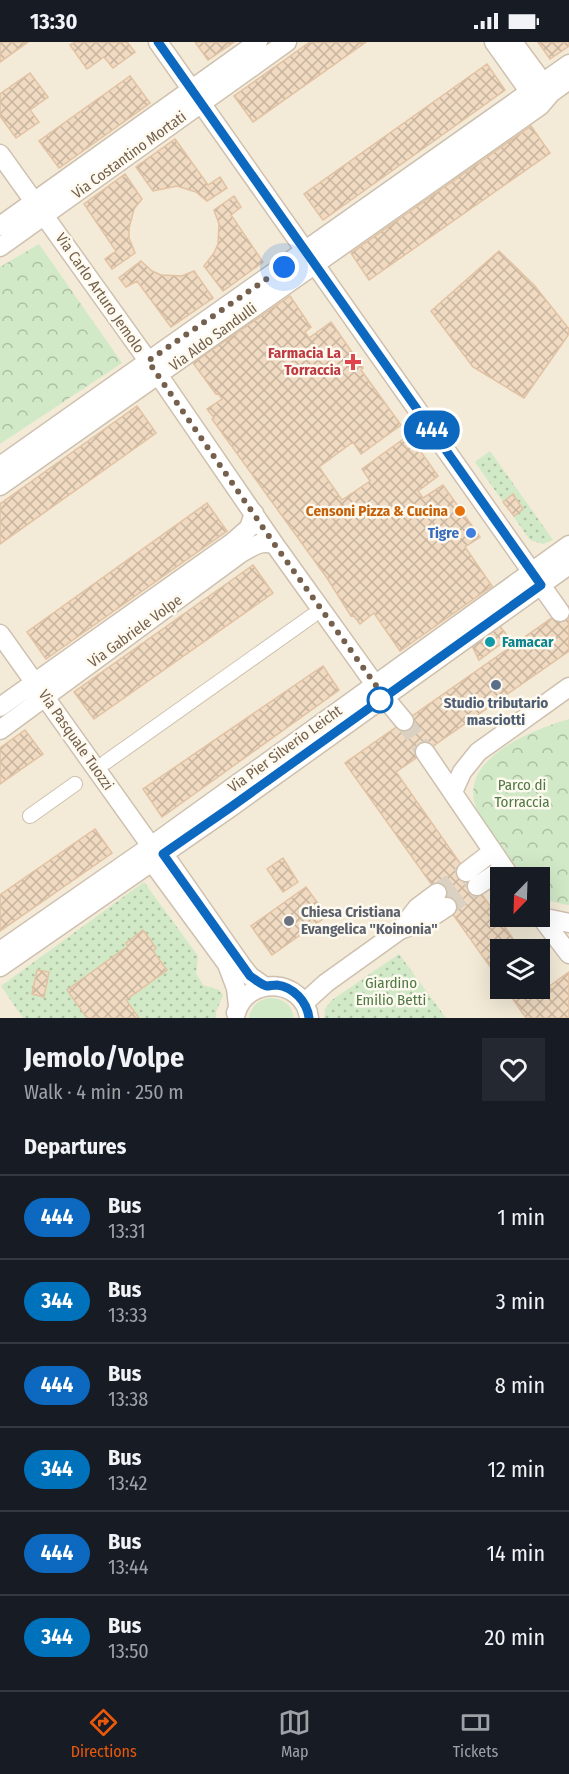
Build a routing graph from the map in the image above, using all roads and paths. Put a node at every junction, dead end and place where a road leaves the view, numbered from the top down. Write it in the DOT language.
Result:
graph roads {
  1 [pos="158,42"];
  2 [pos="258,42"];
  3 [pos="287,42"];
  4 [pos="494,42"];
  5 [pos="513,42"];
  6 [pos="569,64"];
  7 [pos="569,80"];
  8 [pos="541,93"];
  9 [pos="197,97"];
  10 [pos="0,154"];
  11 [pos="40,209"];
  12 [pos="0,226"];
  13 [pos="0,247"];
  14 [pos="309,257"];
  15 [pos="148,361"];
  16 [pos="159,376"];
  17 [pos="0,466"];
  18 [pos="0,486"];
  19 [pos="254,513"];
  20 [pos="275,545"];
  21 [pos="569,545"];
  22 [pos="569,565"];
  23 [pos="536,578"];
  24 [pos="560,612"];
  25 [pos="312,616"];
  26 [pos="0,634"];
  27 [pos="569,687"];
  28 [pos="40,690"];
  29 [pos="380,690"];
  30 [pos="0,707"];
  31 [pos="404,721"];
  32 [pos="0,730"];
  33 [pos="425,752"];
  34 [pos="106,762"];
  35 [pos="75,784"];
  36 [pos="453,792"];
  37 [pos="30,816"];
  38 [pos="492,852"];
  39 [pos="155,854"];
  40 [pos="503,867"];
  41 [pos="490,876"];
  42 [pos="442,900"];
  43 [pos="550,918"];
  44 [pos="569,923"];
  45 [pos="548,927"];
  46 [pos="0,951"];
  47 [pos="569,954"];
  48 [pos="0,967"];
  49 [pos="264,986"];
  50 [pos="306,1011"];
  51 [pos="237,1012"];
  1 -- 9 [label="street"];
  2 -- 9 [label="street, Via Costantino Mortati"];
  3 -- 9 [label="street, Via Costantino Mortati"];
  4 -- 8 [label="street"];
  5 -- 8 [label="street"];
  6 -- 8 [label="street, Via Aldo Sandulli"];
  7 -- 8 [label="street, Via Aldo Sandulli"];
  8 -- 14 [label="street, Via Aldo Sandulli"];
  9 -- 11 [label="street, Via Costantino Mortati"];
  9 -- 14 [label="street"];
  10 -- 11 [label="street, Via Carlo Arturo Jemolo"];
  11 -- 12 [label="street, Via Costantino Mortati"];
  11 -- 13 [label="street, Via Costantino Mortati"];
  11 -- 15 [label="street, Via Carlo Arturo Jemolo"];
  14 -- 15 [label="street, Via Aldo Sandulli"];
  14 -- 16 [label="street, Via Aldo Sandulli"];
  14 -- 23 [label="street"];
  15 -- 16 [label="street, Via Carlo Arturo Jemolo"];
  15 -- 17 [label="street, Via Aldo Sandulli"];
  16 -- 18 [label="street, Via Aldo Sandulli"];
  16 -- 19 [label="street, Via Carlo Arturo Jemolo"];
  19 -- 20 [label="street, Via Carlo Arturo Jemolo"];
  19 -- 28 [label="street, Via Gabriele Volpe"];
  20 -- 28 [label="street, Via Gabriele Volpe"];
  20 -- 29 [label="street, Via Carlo Arturo Jemolo"];
  21 -- 23 [label="street, Via Pier Silverio Leicht"];
  22 -- 23 [label="street, Via Pier Silverio Leicht"];
  23 -- 24 [label="street"];
  23 -- 29 [label="street, Via Pier Silverio Leicht"];
  25 -- 34 [label="street"];
  26 -- 28 [label="street, Via Pasquale Tuozzi"];
  27 -- 36 [label="street"];
  28 -- 30 [label="street, Via Gabriele Volpe"];
  28 -- 32 [label="street, Via Gabriele Volpe"];
  28 -- 39 [label="street, Via Pasquale Tuozzi"];
  29 -- 31 [label="street, Via Carlo Arturo Jemolo"];
  29 -- 39 [label="street, Via Pier Silverio Leicht"];
  33 -- 36 [label="street"];
  35 -- 37 [label="street"];
  36 -- 38 [label="street"];
  38 -- 40 [label="street"];
  38 -- 41 [label="street"];
  39 -- 46 [label="street, Via Pier Silverio Leicht"];
  39 -- 48 [label="street, Via Pier Silverio Leicht"];
  39 -- 49 [label="street, Via Pasquale Tuozzi"];
  39 -- 51 [label="street, Via Pasquale Tuozzi"];
  42 -- 50 [label="street"];
  43 -- 44 [label="street"];
  45 -- 47 [label="street"];
  49 -- 50 [label="street"];
  49 -- 51 [label="street"];
}
